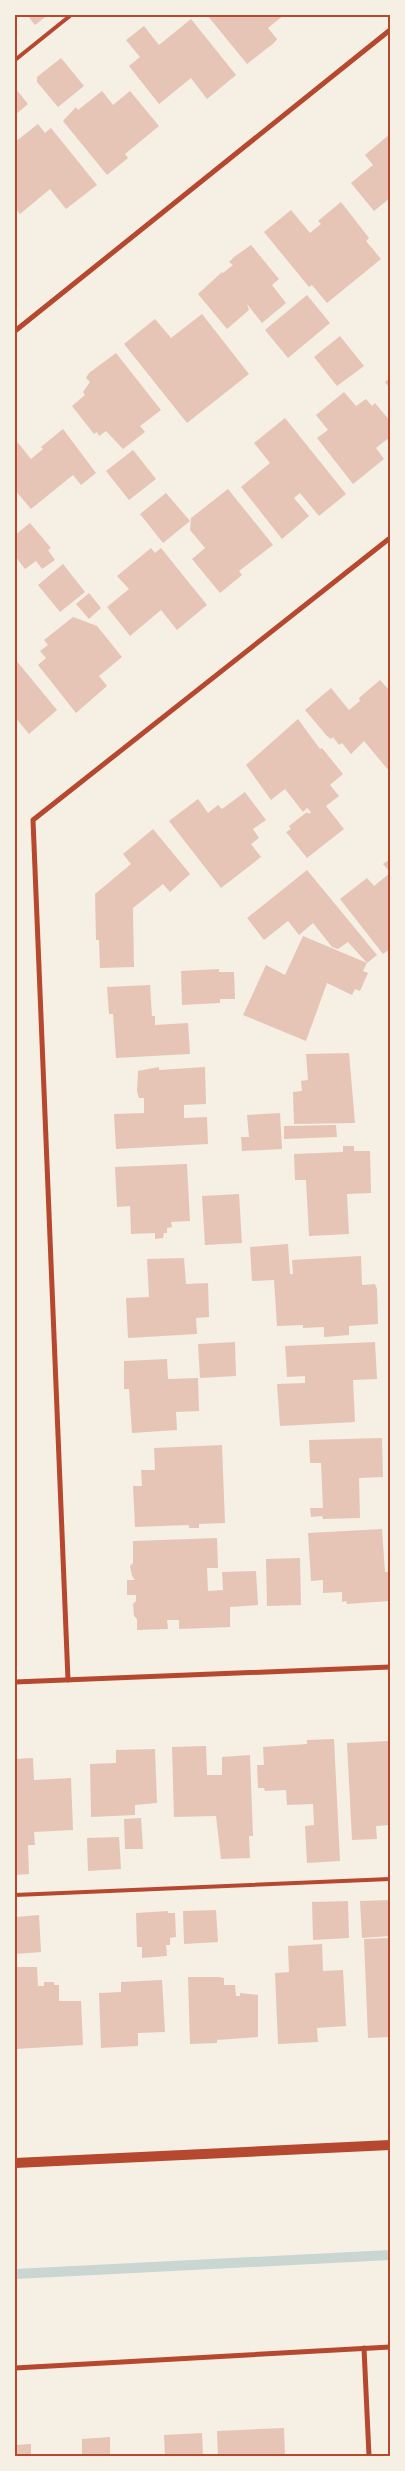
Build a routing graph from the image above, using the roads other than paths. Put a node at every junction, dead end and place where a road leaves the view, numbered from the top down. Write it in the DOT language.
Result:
graph roads {
  1 [pos="71,15"];
  2 [pos="390,30"];
  3 [pos="15,60"];
  4 [pos="15,331"];
  5 [pos="390,538"];
  6 [pos="390,1667"];
  7 [pos="68,1680"];
  8 [pos="15,1682"];
  9 [pos="390,1879"];
  10 [pos="15,1895"];
  11 [pos="390,2146"];
  12 [pos="15,2163"];
  13 [pos="390,2347"];
  14 [pos="364,2348"];
  15 [pos="15,2368"];
  16 [pos="369,2456"];
  1 -- 3 [label="lane"];
  2 -- 4 [label="street"];
  5 -- 7 [label="street"];
  6 -- 7 [label="street"];
  7 -- 8 [label="street"];
  9 -- 10 [label="lane"];
  11 -- 12 [label="main road"];
  13 -- 14 [label="street"];
  14 -- 15 [label="street"];
  14 -- 16 [label="street"];
}
